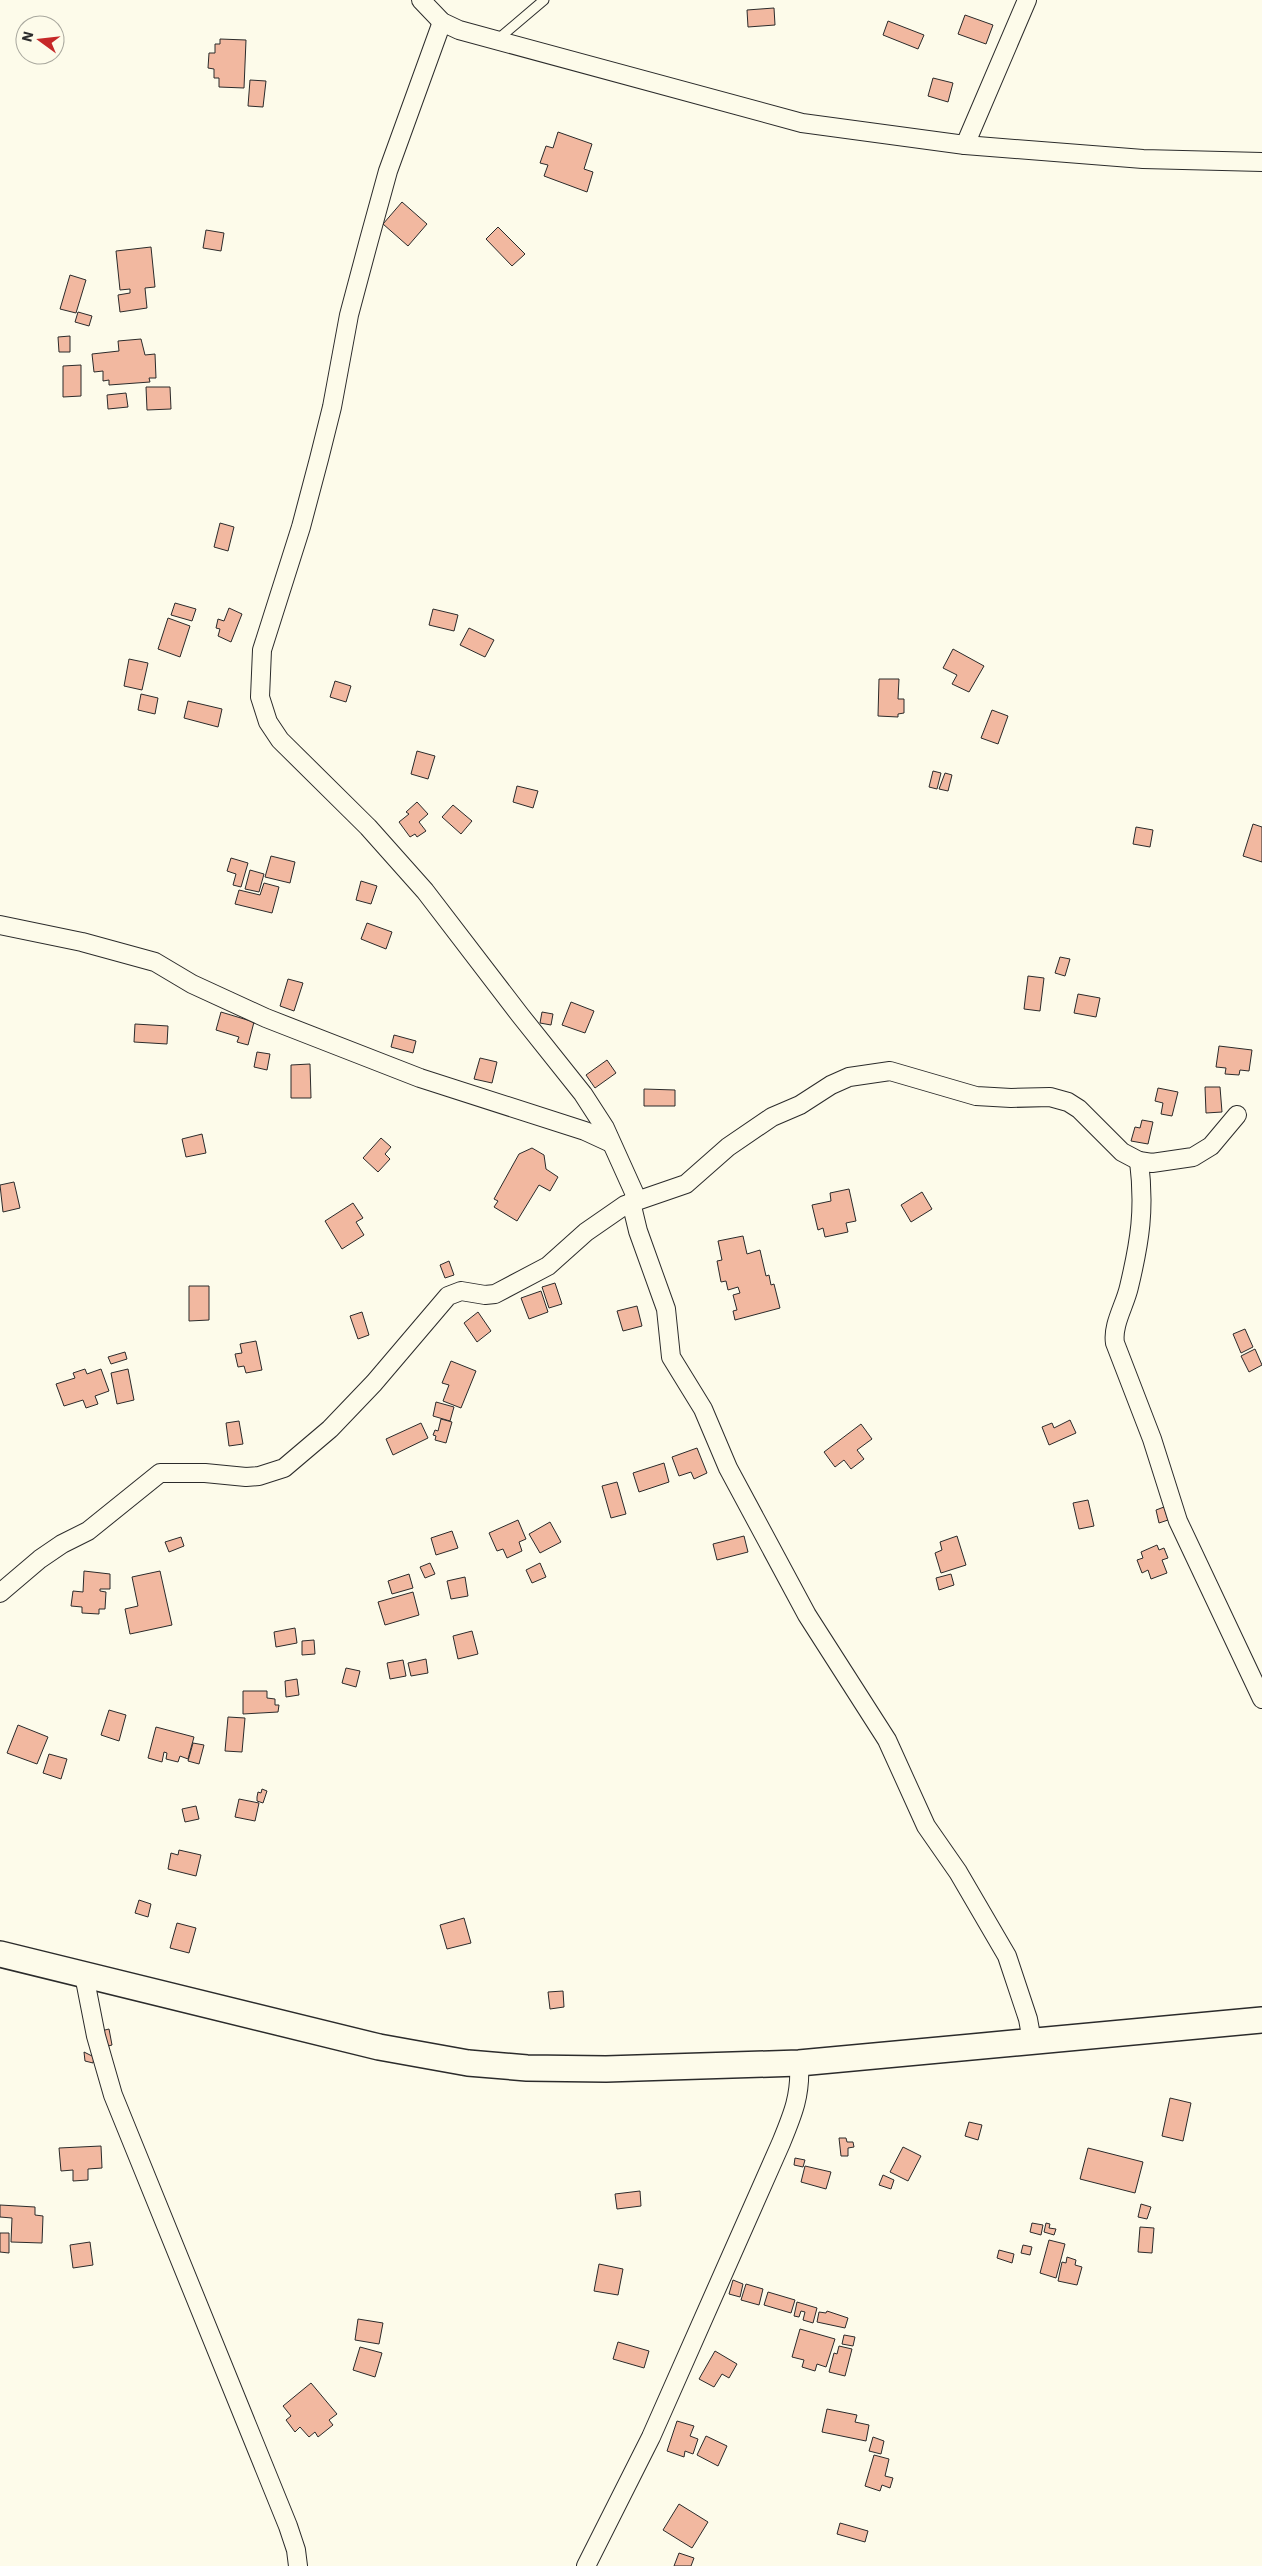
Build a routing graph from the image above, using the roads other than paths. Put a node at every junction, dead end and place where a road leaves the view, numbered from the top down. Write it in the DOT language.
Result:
graph roads {
  1 [pos="421,0"];
  2 [pos="544,0"];
  3 [pos="1027,0"];
  4 [pos="442,22"];
  5 [pos="496,40"];
  6 [pos="965,145"];
  7 [pos="1262,162"];
  8 [pos="0,925"];
  9 [pos="1237,1115"];
  10 [pos="611,1143"];
  11 [pos="1138,1161"];
  12 [pos="634,1201"];
  13 [pos="0,1593"];
  14 [pos="1262,1698"];
  15 [pos="0,1954"];
  16 [pos="84,1975"];
  17 [pos="1262,2020"];
  18 [pos="1032,2041"];
  19 [pos="799,2062"];
  20 [pos="298,2566"];
  21 [pos="586,2566"];
  1 -- 4 [label="street"];
  2 -- 5 [label="lane"];
  3 -- 6 [label="street"];
  4 -- 5 [label="street"];
  4 -- 10 [label="street"];
  5 -- 6 [label="street"];
  6 -- 7 [label="street"];
  8 -- 10 [label="street"];
  9 -- 11 [label="street"];
  10 -- 12 [label="street"];
  11 -- 12 [label="street"];
  11 -- 14 [label="street"];
  12 -- 13 [label="street"];
  12 -- 18 [label="street"];
  15 -- 16 [label="street"];
  16 -- 19 [label="street"];
  16 -- 20 [label="street"];
  17 -- 18 [label="street"];
  18 -- 19 [label="street"];
  19 -- 21 [label="street"];
}
